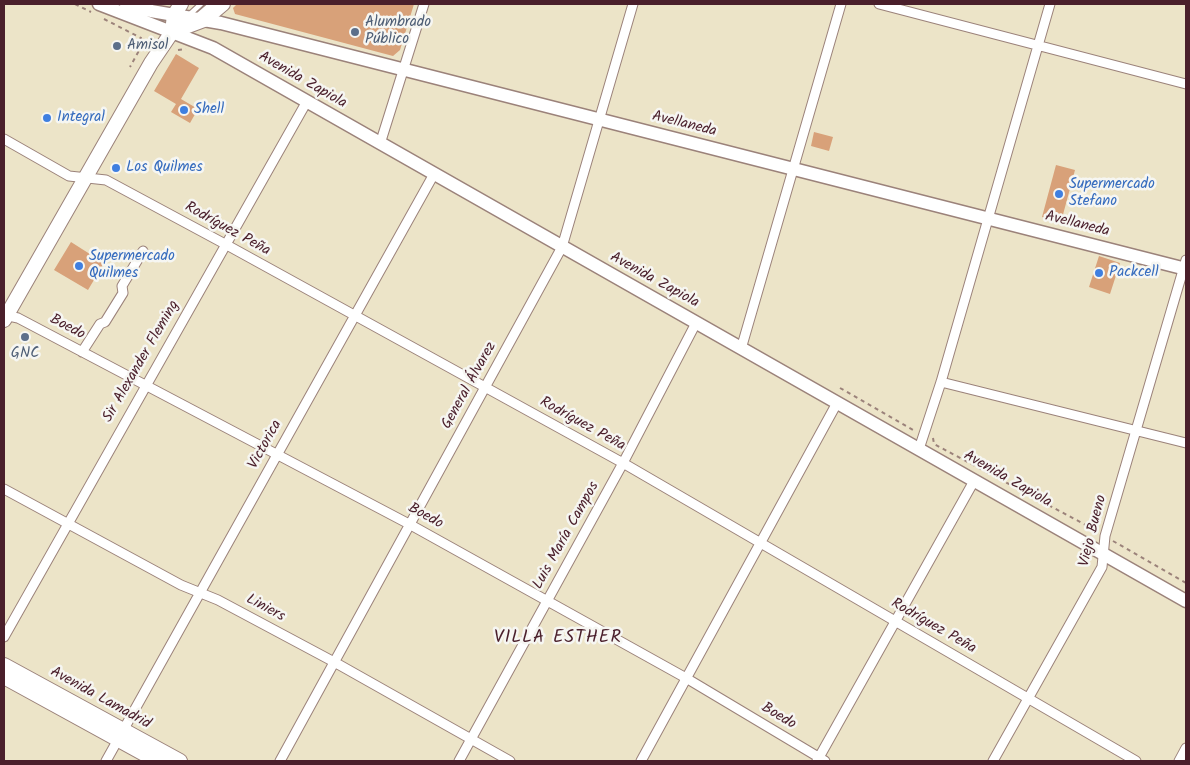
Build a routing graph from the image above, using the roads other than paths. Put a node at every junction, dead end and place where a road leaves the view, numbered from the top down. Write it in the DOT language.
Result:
graph roads {
  1 [pos="126,4"];
  2 [pos="201,4"];
  3 [pos="211,4"];
  4 [pos="223,4"];
  5 [pos="424,4"];
  6 [pos="633,4"];
  7 [pos="841,4"];
  8 [pos="879,4"];
  9 [pos="1050,4"];
  10 [pos="97,11"];
  11 [pos="189,15"];
  12 [pos="172,32"];
  13 [pos="1038,45"];
  14 [pos="404,71"];
  15 [pos="1186,84"];
  16 [pos="306,103"];
  17 [pos="599,121"];
  18 [pos="4,139"];
  19 [pos="380,144"];
  20 [pos="793,169"];
  21 [pos="434,174"];
  22 [pos="86,178"];
  23 [pos="988,219"];
  24 [pos="225,244"];
  25 [pos="562,247"];
  26 [pos="143,251"];
  27 [pos="1185,266"];
  28 [pos="354,315"];
  29 [pos="4,317"];
  30 [pos="696,323"];
  31 [pos="741,349"];
  32 [pos="82,352"];
  33 [pos="941,382"];
  34 [pos="145,384"];
  35 [pos="485,387"];
  36 [pos="837,403"];
  37 [pos="1136,430"];
  38 [pos="1186,443"];
  39 [pos="919,449"];
  40 [pos="278,454"];
  41 [pos="622,463"];
  42 [pos="974,481"];
  43 [pos="4,488"];
  44 [pos="67,523"];
  45 [pos="409,524"];
  46 [pos="761,543"];
  47 [pos="1103,553"];
  48 [pos="200,592"];
  49 [pos="548,600"];
  50 [pos="1186,601"];
  51 [pos="895,621"];
  52 [pos="4,637"];
  53 [pos="336,663"];
  54 [pos="4,665"];
  55 [pos="4,677"];
  56 [pos="686,678"];
  57 [pos="1029,698"];
  58 [pos="121,735"];
  59 [pos="471,739"];
  60 [pos="1186,748"];
  61 [pos="820,760"];
  62 [pos="106,761"];
  63 [pos="157,761"];
  64 [pos="180,761"];
  65 [pos="280,761"];
  66 [pos="459,761"];
  67 [pos="510,761"];
  68 [pos="641,761"];
  69 [pos="993,761"];
  70 [pos="1136,761"];
  71 [pos="1179,761"];
  1 -- 11 [label="main road"];
  2 -- 11 [label="lane"];
  3 -- 11 [label="lane"];
  4 -- 11 [label="main road"];
  5 -- 14 [label="street"];
  6 -- 17 [label="street, General Álvarez"];
  7 -- 20 [label="street"];
  8 -- 13 [label="street"];
  9 -- 13 [label="street"];
  10 -- 12 [label="main road, Avenida Zapiola"];
  11 -- 12 [label="main road"];
  11 -- 12 [label="main road"];
  11 -- 14 [label="main road, Avellaneda"];
  12 -- 16 [label="main road, Avenida Zapiola"];
  12 -- 22 [label="main road"];
  13 -- 15 [label="street"];
  13 -- 23 [label="street"];
  14 -- 17 [label="main road, Avellaneda"];
  14 -- 19 [label="street"];
  16 -- 19 [label="main road, Avenida Zapiola"];
  16 -- 24 [label="street, Sir Alexander Fleming"];
  17 -- 20 [label="main road, Avellaneda"];
  17 -- 25 [label="street, General Álvarez"];
  18 -- 22 [label="street, Rodríguez Peña"];
  19 -- 21 [label="main road, Avenida Zapiola"];
  20 -- 23 [label="main road, Avellaneda"];
  20 -- 31 [label="street"];
  21 -- 25 [label="main road, Avenida Zapiola"];
  21 -- 28 [label="street, Victorica"];
  22 -- 24 [label="street, Rodríguez Peña"];
  22 -- 29 [label="main road"];
  23 -- 27 [label="main road, Avellaneda"];
  23 -- 33 [label="street"];
  24 -- 28 [label="street, Rodríguez Peña"];
  24 -- 34 [label="street, Sir Alexander Fleming"];
  25 -- 30 [label="main road, Avenida Zapiola"];
  25 -- 35 [label="street, General Álvarez"];
  26 -- 32 [label="street"];
  27 -- 37 [label="street, Viejo Bueno"];
  28 -- 35 [label="street, Rodríguez Peña"];
  28 -- 40 [label="street, Victorica"];
  29 -- 32 [label="street, Boedo"];
  30 -- 31 [label="main road, Avenida Zapiola"];
  30 -- 41 [label="street, Luis María Campos"];
  31 -- 36 [label="main road, Avenida Zapiola"];
  32 -- 34 [label="street, Boedo"];
  33 -- 37 [label="street"];
  33 -- 39 [label="street"];
  34 -- 40 [label="street, Boedo"];
  34 -- 44 [label="street, Sir Alexander Fleming"];
  35 -- 41 [label="street, Rodríguez Peña"];
  35 -- 45 [label="street, General Álvarez"];
  36 -- 39 [label="main road, Avenida Zapiola"];
  36 -- 46 [label="street"];
  37 -- 38 [label="street"];
  37 -- 47 [label="street, Viejo Bueno"];
  39 -- 42 [label="main road, Avenida Zapiola"];
  40 -- 45 [label="street, Boedo"];
  40 -- 48 [label="street, Victorica"];
  41 -- 46 [label="street, Rodríguez Peña"];
  41 -- 49 [label="street, Luis María Campos"];
  42 -- 47 [label="main road, Avenida Zapiola"];
  42 -- 51 [label="street"];
  43 -- 44 [label="street, Liniers"];
  44 -- 48 [label="street, Liniers"];
  44 -- 52 [label="street, Sir Alexander Fleming"];
  45 -- 49 [label="street, Boedo"];
  45 -- 53 [label="street, General Álvarez"];
  46 -- 51 [label="street, Rodríguez Peña"];
  46 -- 56 [label="street"];
  47 -- 50 [label="main road, Avenida Zapiola"];
  47 -- 57 [label="street, Viejo Bueno"];
  48 -- 53 [label="street, Liniers"];
  48 -- 58 [label="street, Victorica"];
  49 -- 56 [label="street, Boedo"];
  49 -- 59 [label="street, Luis María Campos"];
  51 -- 57 [label="street, Rodríguez Peña"];
  51 -- 61 [label="street"];
  53 -- 59 [label="street, Liniers"];
  53 -- 65 [label="street, General Álvarez"];
  54 -- 58 [label="main road, Avenida Lamadrid"];
  55 -- 58 [label="main road, Avenida Lamadrid"];
  56 -- 61 [label="street, Boedo"];
  56 -- 68 [label="street"];
  57 -- 69 [label="street, Viejo Bueno"];
  57 -- 70 [label="street, Rodríguez Peña"];
  58 -- 62 [label="street, Victorica"];
  58 -- 63 [label="main road, Avenida Lamadrid"];
  58 -- 64 [label="main road, Avenida Lamadrid"];
  59 -- 66 [label="street, Luis María Campos"];
  59 -- 67 [label="street, Liniers"];
  60 -- 71 [label="street"];
}
